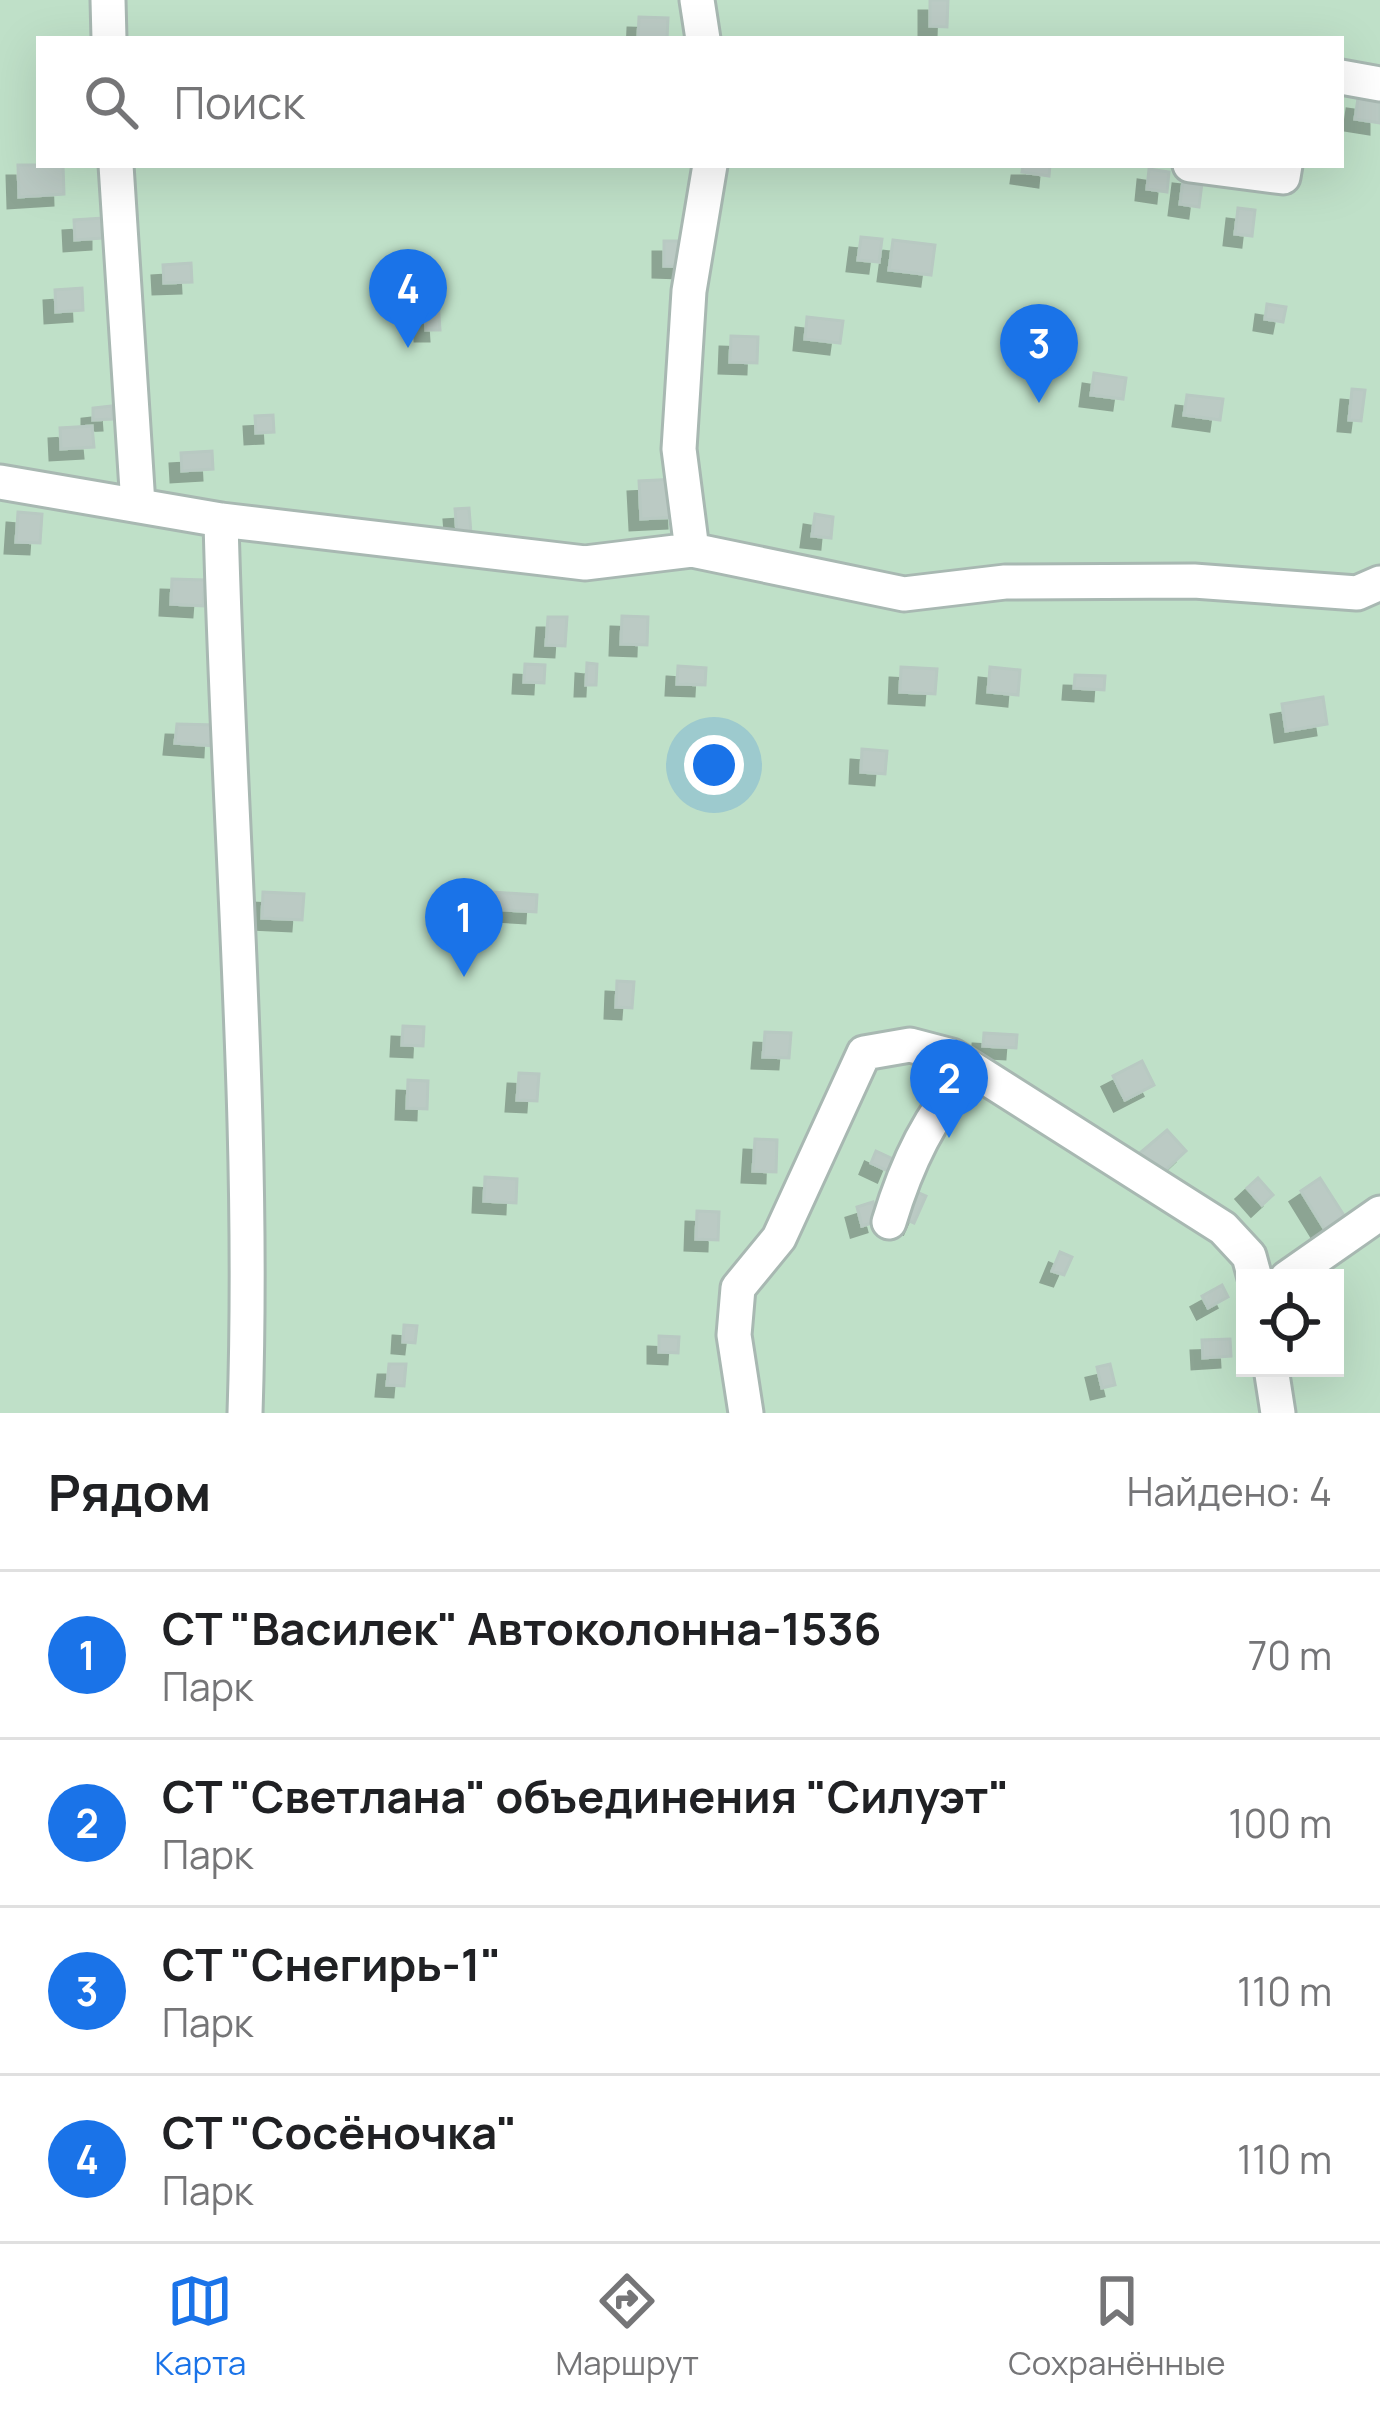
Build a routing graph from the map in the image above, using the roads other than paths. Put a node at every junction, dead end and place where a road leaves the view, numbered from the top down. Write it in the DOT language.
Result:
graph roads {
  1 [pos="108,0"];
  2 [pos="697,0"];
  3 [pos="109,36"];
  4 [pos="703,36"];
  5 [pos="1344,78"];
  6 [pos="1380,84"];
  7 [pos="116,168"];
  8 [pos="710,168"];
  9 [pos="1207,168"];
  10 [pos="1284,168"];
  11 [pos="0,482"];
  12 [pos="138,505"];
  13 [pos="221,520"];
  14 [pos="692,550"];
  15 [pos="1380,583"];
  16 [pos="971,1068"];
  17 [pos="1380,1213"];
  18 [pos="889,1222"];
  19 [pos="1253,1269"];
  20 [pos="1300,1269"];
  21 [pos="1272,1377"];
  22 [pos="245,1413"];
  23 [pos="746,1413"];
  24 [pos="1278,1413"];
  1 -- 3 [label="street"];
  2 -- 4 [label="street"];
  5 -- 6 [label="street"];
  7 -- 12 [label="street"];
  8 -- 14 [label="street"];
  9 -- 10 [label="street"];
  11 -- 12 [label="street"];
  12 -- 13 [label="street"];
  13 -- 14 [label="street"];
  13 -- 22 [label="street"];
  14 -- 15 [label="street"];
  16 -- 18 [label="street"];
  16 -- 19 [label="street"];
  16 -- 23 [label="street"];
  17 -- 20 [label="street"];
  21 -- 24 [label="street"];
}
